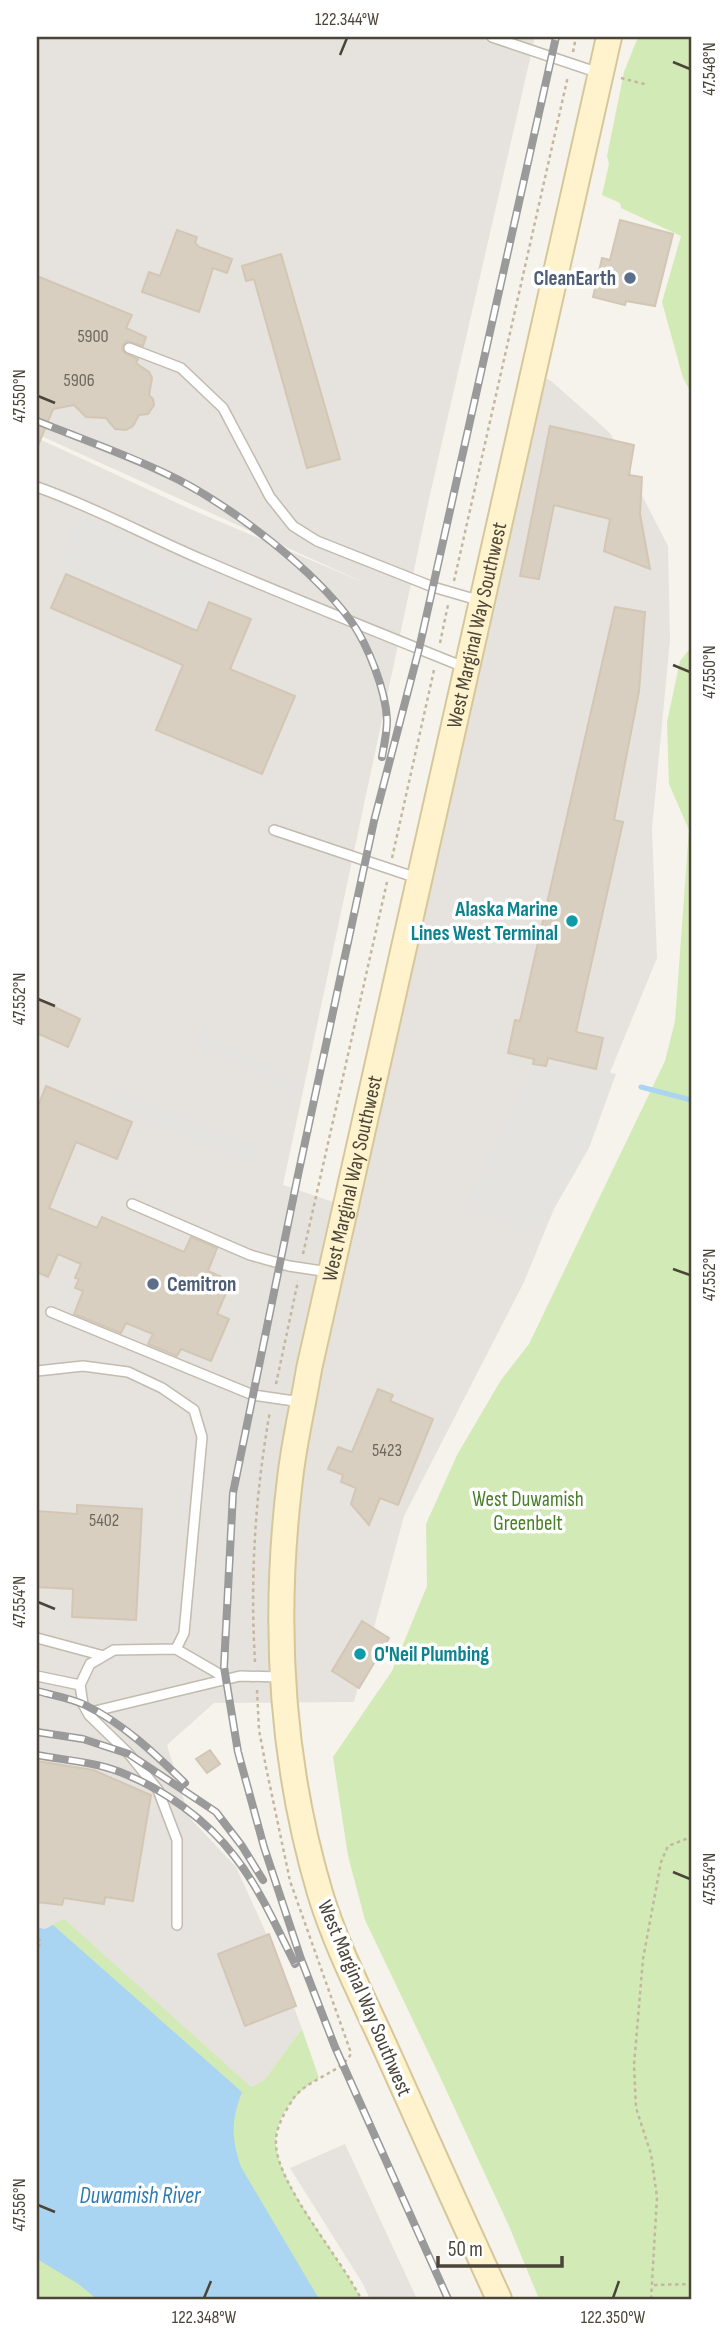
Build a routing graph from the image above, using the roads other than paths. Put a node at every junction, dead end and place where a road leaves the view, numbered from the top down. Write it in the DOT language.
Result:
graph roads {
  1 [pos="492,37"];
  2 [pos="609,37"];
  3 [pos="600,73"];
  4 [pos="129,348"];
  5 [pos="37,487"];
  6 [pos="481,601"];
  7 [pos="466,668"];
  8 [pos="274,830"];
  9 [pos="419,878"];
  10 [pos="132,1204"];
  11 [pos="331,1272"];
  12 [pos="51,1312"];
  13 [pos="37,1371"];
  14 [pos="303,1402"];
  15 [pos="37,1638"];
  16 [pos="176,1649"];
  17 [pos="104,1656"];
  18 [pos="37,1676"];
  19 [pos="282,1677"];
  20 [pos="226,1678"];
  21 [pos="80,1685"];
  22 [pos="89,1715"];
  23 [pos="177,1925"];
  24 [pos="499,2299"];
  1 -- 3 [label="lane"];
  2 -- 3 [label="main road, West Marginal Way Southwest"];
  3 -- 6 [label="main road, West Marginal Way Southwest"];
  4 -- 6 [label="lane"];
  5 -- 7 [label="lane"];
  6 -- 7 [label="main road, West Marginal Way Southwest"];
  7 -- 9 [label="main road, West Marginal Way Southwest"];
  8 -- 9 [label="lane"];
  9 -- 11 [label="main road, West Marginal Way Southwest"];
  10 -- 11 [label="lane"];
  11 -- 14 [label="main road, West Marginal Way Southwest"];
  12 -- 14 [label="lane"];
  13 -- 16 [label="lane"];
  14 -- 19 [label="main road, West Marginal Way Southwest"];
  15 -- 17 [label="lane"];
  16 -- 17 [label="lane"];
  16 -- 20 [label="lane"];
  17 -- 21 [label="lane"];
  18 -- 21 [label="lane"];
  19 -- 20 [label="lane"];
  19 -- 24 [label="main road, West Marginal Way Southwest"];
  20 -- 22 [label="lane"];
  21 -- 22 [label="lane"];
  22 -- 23 [label="lane"];
}
